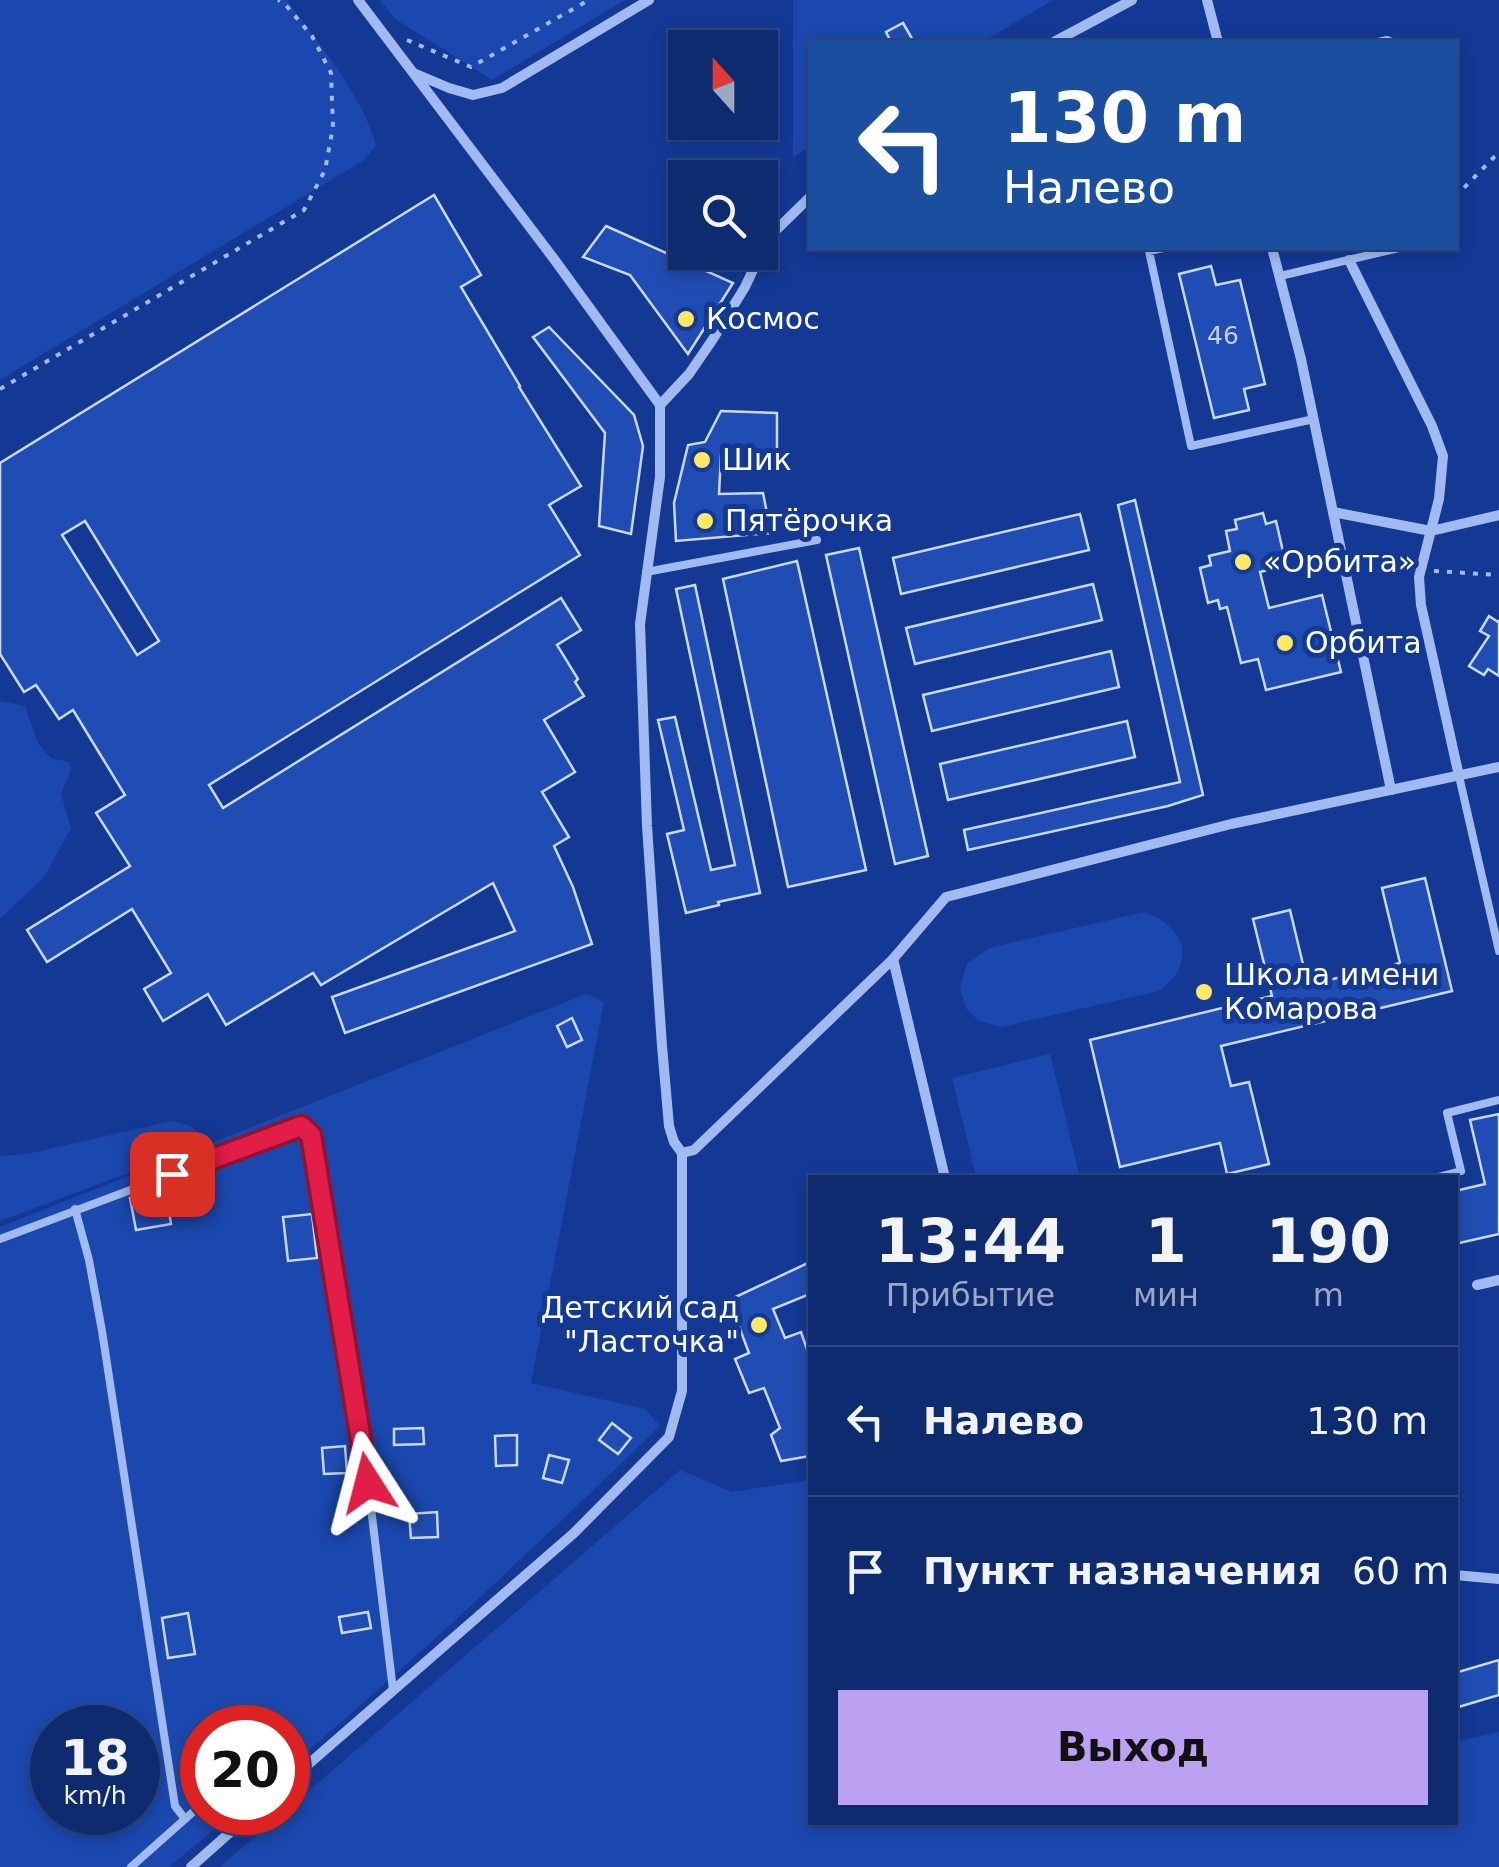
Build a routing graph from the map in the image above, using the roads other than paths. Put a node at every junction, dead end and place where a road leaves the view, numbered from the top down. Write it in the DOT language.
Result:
graph roads {
  1 [pos="358,0"];
  2 [pos="649,0"];
  3 [pos="1132,0"];
  4 [pos="1207,0"];
  5 [pos="1058,40"];
  6 [pos="1217,40"];
  7 [pos="415,74"];
  8 [pos="808,199"];
  9 [pos="1154,250"];
  10 [pos="1273,250"];
  11 [pos="1391,250"];
  12 [pos="1350,260"];
  13 [pos="1280,276"];
  14 [pos="660,404"];
  15 [pos="1314,419"];
  16 [pos="1334,512"];
  17 [pos="1499,515"];
  18 [pos="1431,531"];
  19 [pos="817,540"];
  20 [pos="646,572"];
  21 [pos="1499,767"];
  22 [pos="1459,776"];
  23 [pos="1391,790"];
  24 [pos="1499,951"];
  25 [pos="894,959"];
  26 [pos="1499,1100"];
  27 [pos="682,1153"];
  28 [pos="944,1175"];
  29 [pos="1446,1175"];
  30 [pos="75,1210"];
  31 [pos="0,1239"];
  32 [pos="1499,1280"];
  33 [pos="1477,1285"];
  34 [pos="1458,1574"];
  35 [pos="1499,1580"];
  36 [pos="393,1690"];
  37 [pos="310,1763"];
  38 [pos="180,1813"];
  39 [pos="180,1823"];
  40 [pos="227,1835"];
  41 [pos="131,1867"];
  42 [pos="191,1867"];
  1 -- 7 [label="street"];
  2 -- 7 [label="street"];
  3 -- 5 [label="street"];
  4 -- 6 [label="street"];
  7 -- 14 [label="street"];
  8 -- 14 [label="street"];
  9 -- 15 [label="lane"];
  10 -- 13 [label="street"];
  11 -- 12 [label="lane"];
  12 -- 13 [label="lane"];
  12 -- 18 [label="street"];
  13 -- 15 [label="street"];
  14 -- 20 [label="street"];
  15 -- 16 [label="street"];
  16 -- 18 [label="street"];
  16 -- 23 [label="street"];
  17 -- 18 [label="street"];
  18 -- 22 [label="street"];
  19 -- 20 [label="lane"];
  20 -- 27 [label="street"];
  21 -- 22 [label="street"];
  22 -- 23 [label="street"];
  22 -- 24 [label="lane"];
  23 -- 25 [label="street"];
  25 -- 27 [label="street"];
  25 -- 28 [label="street"];
  26 -- 29 [label="lane"];
  27 -- 36 [label="street"];
  30 -- 31 [label="lane"];
  30 -- 36 [label="lane"];
  30 -- 38 [label="lane"];
  32 -- 33 [label="street"];
  34 -- 35 [label="street"];
  36 -- 37 [label="street"];
  39 -- 41 [label="lane"];
  40 -- 42 [label="street"];
}
